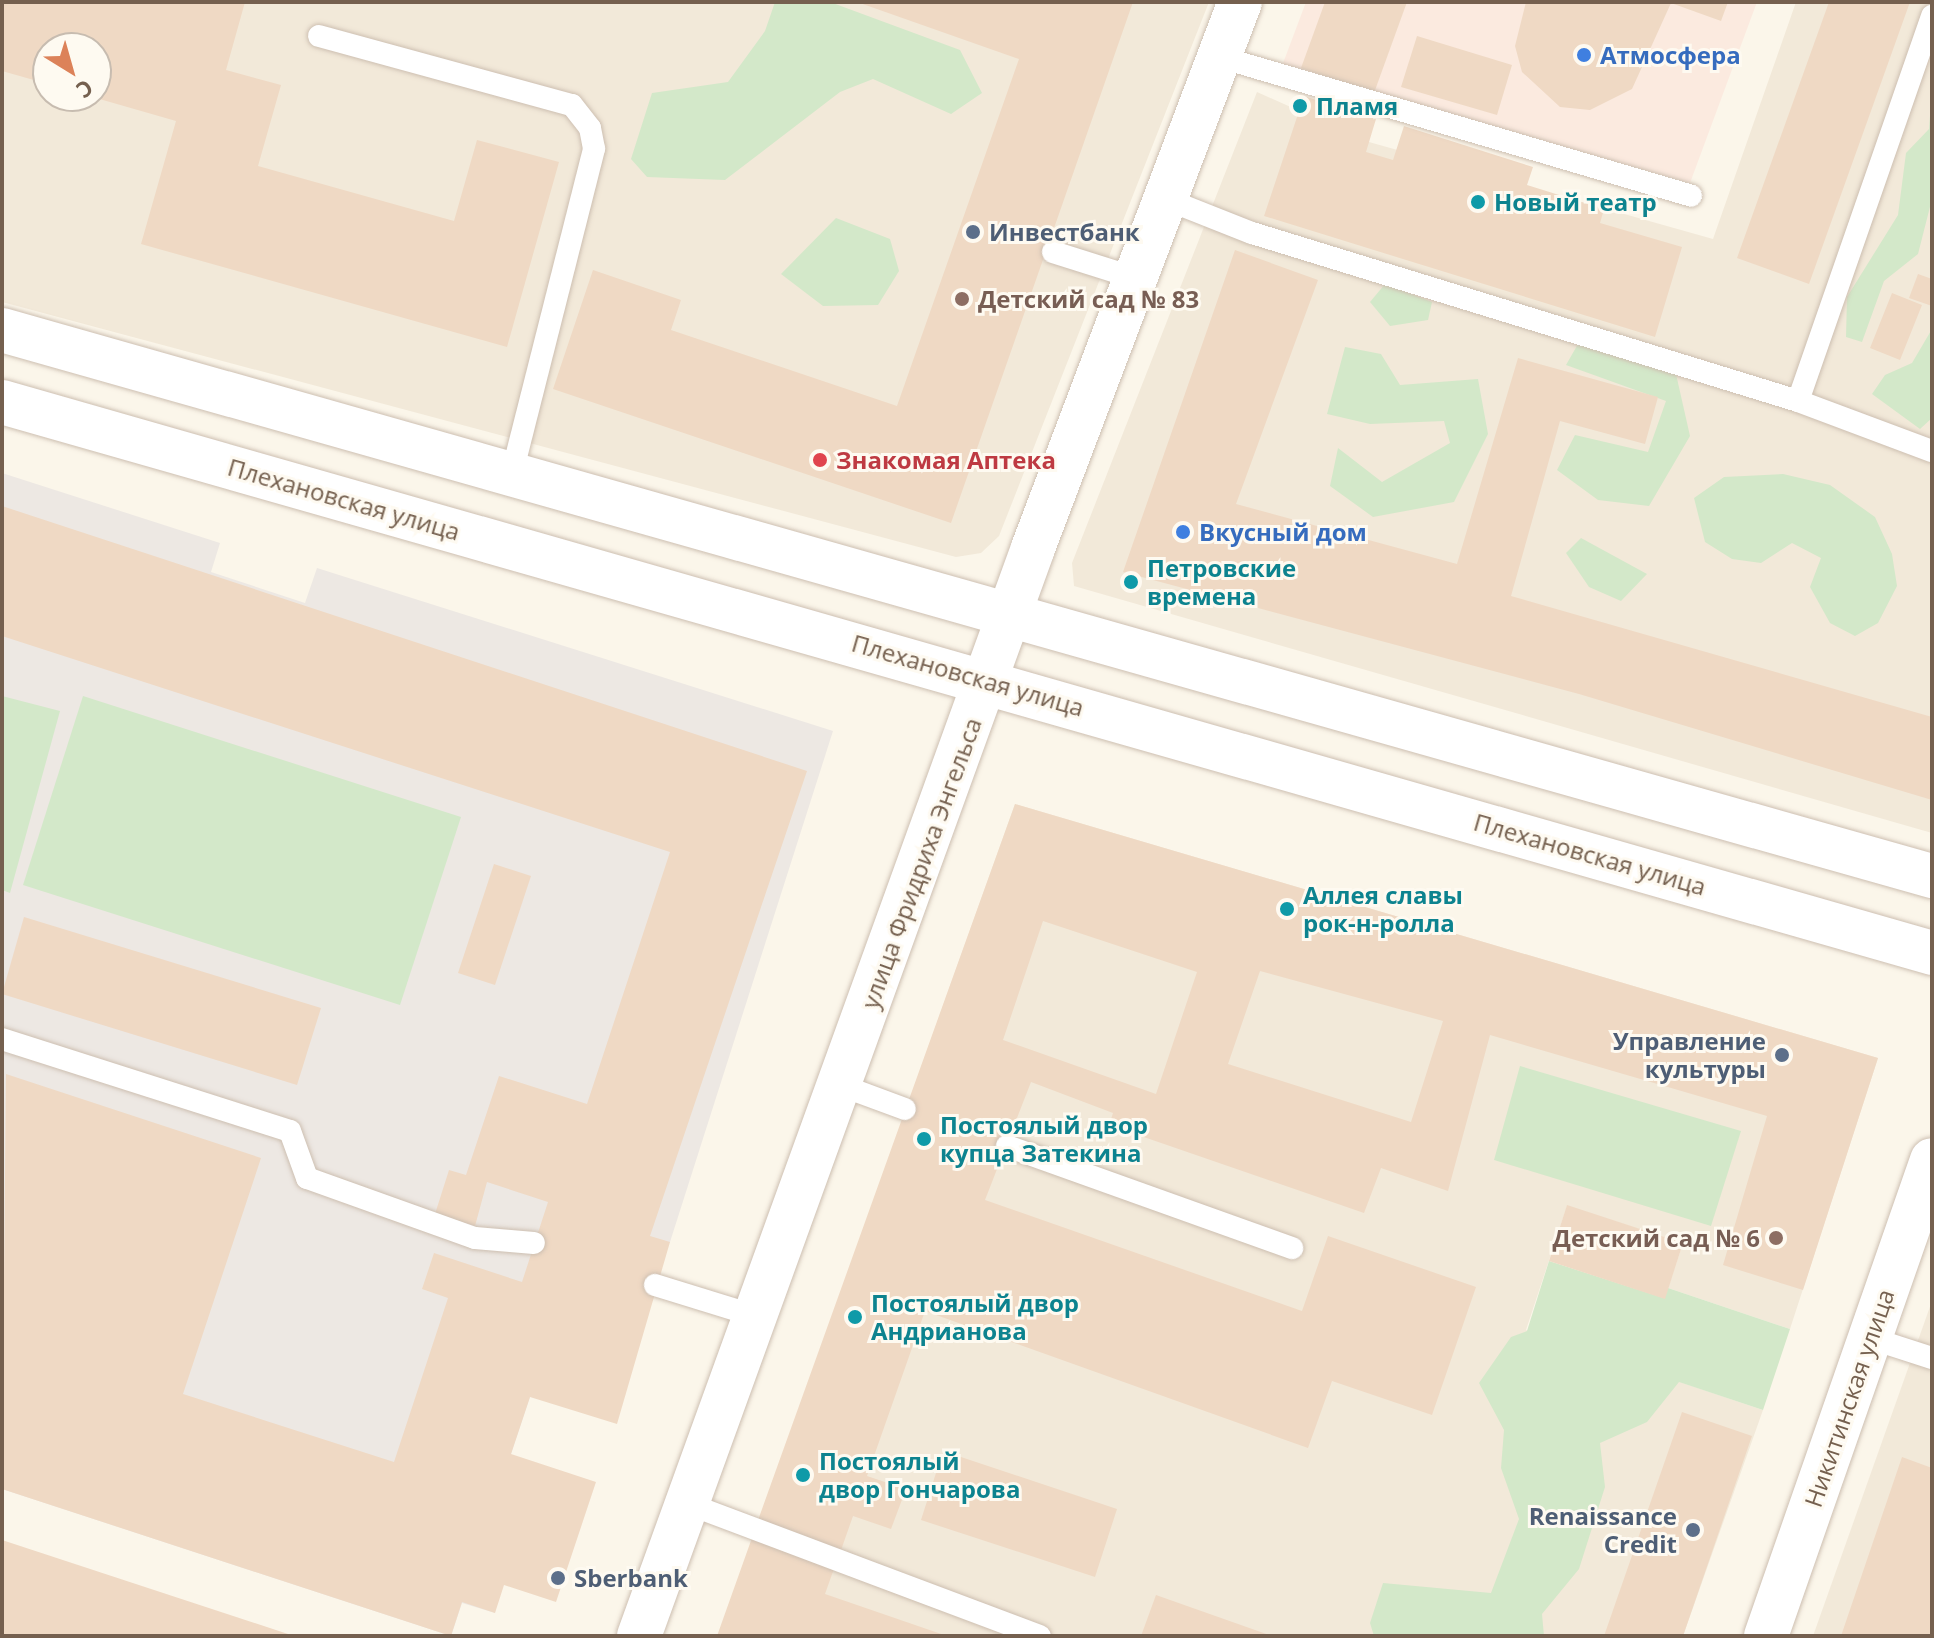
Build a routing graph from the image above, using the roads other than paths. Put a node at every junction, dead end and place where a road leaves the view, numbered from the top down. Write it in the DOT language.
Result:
graph roads {
  1 [pos="1239,2"];
  2 [pos="1932,16"];
  3 [pos="319,36"];
  4 [pos="1220,57"];
  5 [pos="1691,196"];
  6 [pos="1166,199"];
  7 [pos="1053,252"];
  8 [pos="1135,278"];
  9 [pos="2,330"];
  10 [pos="1798,401"];
  11 [pos="2,402"];
  12 [pos="1932,451"];
  13 [pos="512,472"];
  14 [pos="1010,613"];
  15 [pos="987,682"];
  16 [pos="1932,876"];
  17 [pos="1932,953"];
  18 [pos="2,1039"];
  19 [pos="840,1085"];
  20 [pos="905,1109"];
  21 [pos="1007,1146"];
  22 [pos="1932,1160"];
  23 [pos="534,1243"];
  24 [pos="1292,1248"];
  25 [pos="655,1285"];
  26 [pos="756,1316"];
  27 [pos="1870,1338"];
  28 [pos="1932,1358"];
  29 [pos="686,1503"];
  30 [pos="639,1636"];
  31 [pos="1040,1636"];
  32 [pos="1766,1636"];
  1 -- 4 [label="main road, улица Фридриха Энгельса"];
  2 -- 10 [label="lane"];
  3 -- 13 [label="lane"];
  4 -- 5 [label="lane"];
  4 -- 6 [label="main road, улица Фридриха Энгельса"];
  6 -- 8 [label="main road, улица Фридриха Энгельса"];
  6 -- 10 [label="lane"];
  7 -- 8 [label="lane"];
  8 -- 14 [label="main road, улица Фридриха Энгельса"];
  9 -- 13 [label="main road"];
  10 -- 12 [label="lane"];
  11 -- 15 [label="main road, Плехановская улица"];
  13 -- 14 [label="main road"];
  14 -- 15 [label="main road, улица Фридриха Энгельса"];
  14 -- 16 [label="main road"];
  15 -- 17 [label="main road, Плехановская улица"];
  15 -- 19 [label="main road, улица Фридриха Энгельса"];
  18 -- 23 [label="lane"];
  19 -- 20 [label="lane"];
  19 -- 26 [label="main road, улица Фридриха Энгельса"];
  21 -- 24 [label="lane"];
  22 -- 27 [label="main road, Никитинская улица"];
  25 -- 26 [label="lane"];
  26 -- 29 [label="main road, улица Фридриха Энгельса"];
  27 -- 28 [label="lane"];
  27 -- 32 [label="main road, Никитинская улица"];
  29 -- 30 [label="main road, улица Фридриха Энгельса"];
  29 -- 31 [label="lane"];
}
